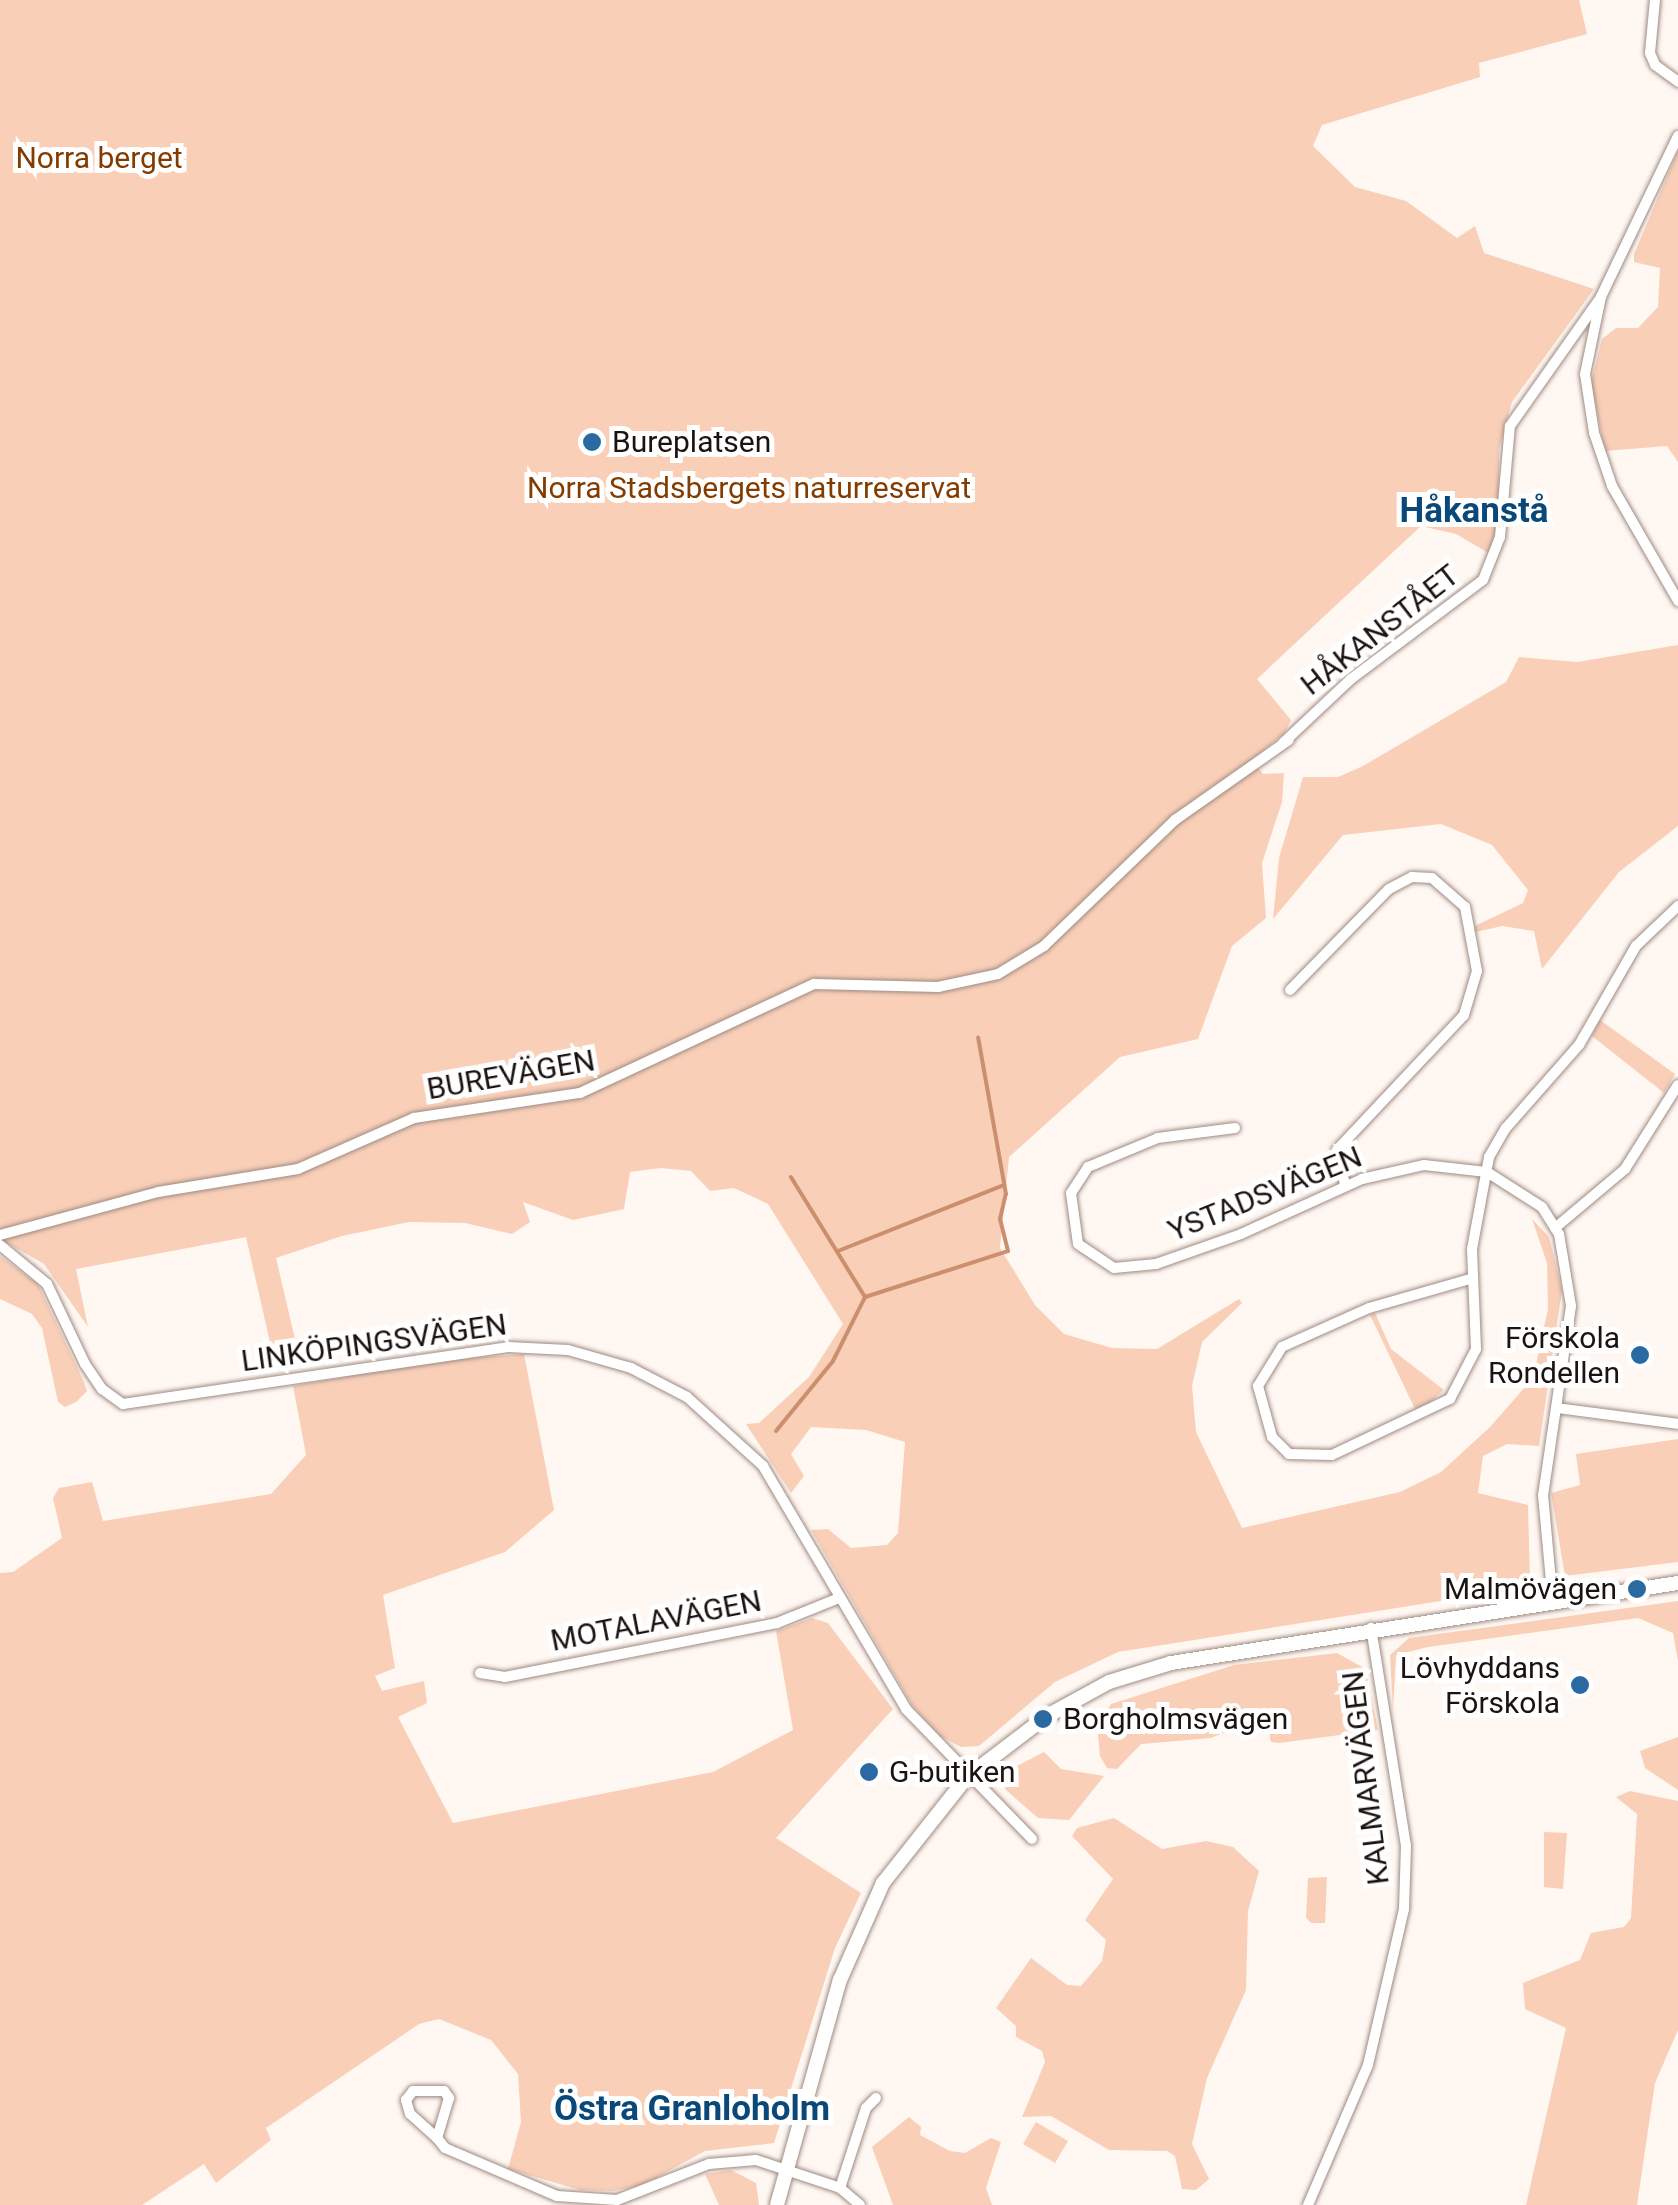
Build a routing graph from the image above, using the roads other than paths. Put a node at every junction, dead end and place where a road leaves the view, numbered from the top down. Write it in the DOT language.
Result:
graph roads {
  1 [pos="1655,0"];
  2 [pos="1678,82"];
  3 [pos="1678,136"];
  4 [pos="1601,297"];
  5 [pos="1678,602"];
  6 [pos="1678,906"];
  7 [pos="1069,924"];
  8 [pos="1290,990"];
  9 [pos="1678,1085"];
  10 [pos="1235,1128"];
  11 [pos="1488,1172"];
  12 [pos="1345,1186"];
  13 [pos="1555,1228"];
  14 [pos="0,1235"];
  15 [pos="0,1245"];
  16 [pos="1470,1279"];
  17 [pos="1556,1408"];
  18 [pos="1678,1424"];
  19 [pos="1678,1583"];
  20 [pos="839,1598"];
  21 [pos="1553,1602"];
  22 [pos="1371,1628"];
  23 [pos="480,1673"];
  24 [pos="967,1777"];
  25 [pos="1032,1839"];
  26 [pos="876,2098"];
  27 [pos="437,2138"];
  28 [pos="786,2170"];
  29 [pos="840,2188"];
  30 [pos="777,2205"];
  31 [pos="860,2205"];
  32 [pos="1308,2205"];
  1 -- 2 [label="street"];
  3 -- 4 [label="street"];
  4 -- 5 [label="street"];
  4 -- 7 [label="street, HÅKANSTÅET"];
  6 -- 11 [label="street"];
  7 -- 14 [label="street, BUREVÄGEN"];
  8 -- 12 [label="street"];
  9 -- 13 [label="street"];
  10 -- 12 [label="street, YSTADSVÄGEN"];
  11 -- 12 [label="street, YSTADSVÄGEN"];
  11 -- 13 [label="street, YSTADSVÄGEN"];
  11 -- 16 [label="street"];
  13 -- 17 [label="street"];
  15 -- 20 [label="street, LINKÖPINGSVÄGEN"];
  16 -- 16 [label="street"];
  17 -- 18 [label="street"];
  17 -- 21 [label="street"];
  19 -- 21 [label="street"];
  20 -- 23 [label="street, MOTALAVÄGEN"];
  20 -- 24 [label="street, LINKÖPINGSVÄGEN"];
  21 -- 22 [label="street"];
  22 -- 24 [label="street"];
  22 -- 32 [label="street, KALMARVÄGEN"];
  24 -- 25 [label="street"];
  24 -- 28 [label="street"];
  26 -- 29 [label="street"];
  27 -- 27 [label="street"];
  27 -- 28 [label="street"];
  28 -- 29 [label="street"];
  28 -- 30 [label="street"];
  29 -- 31 [label="street"];
}
